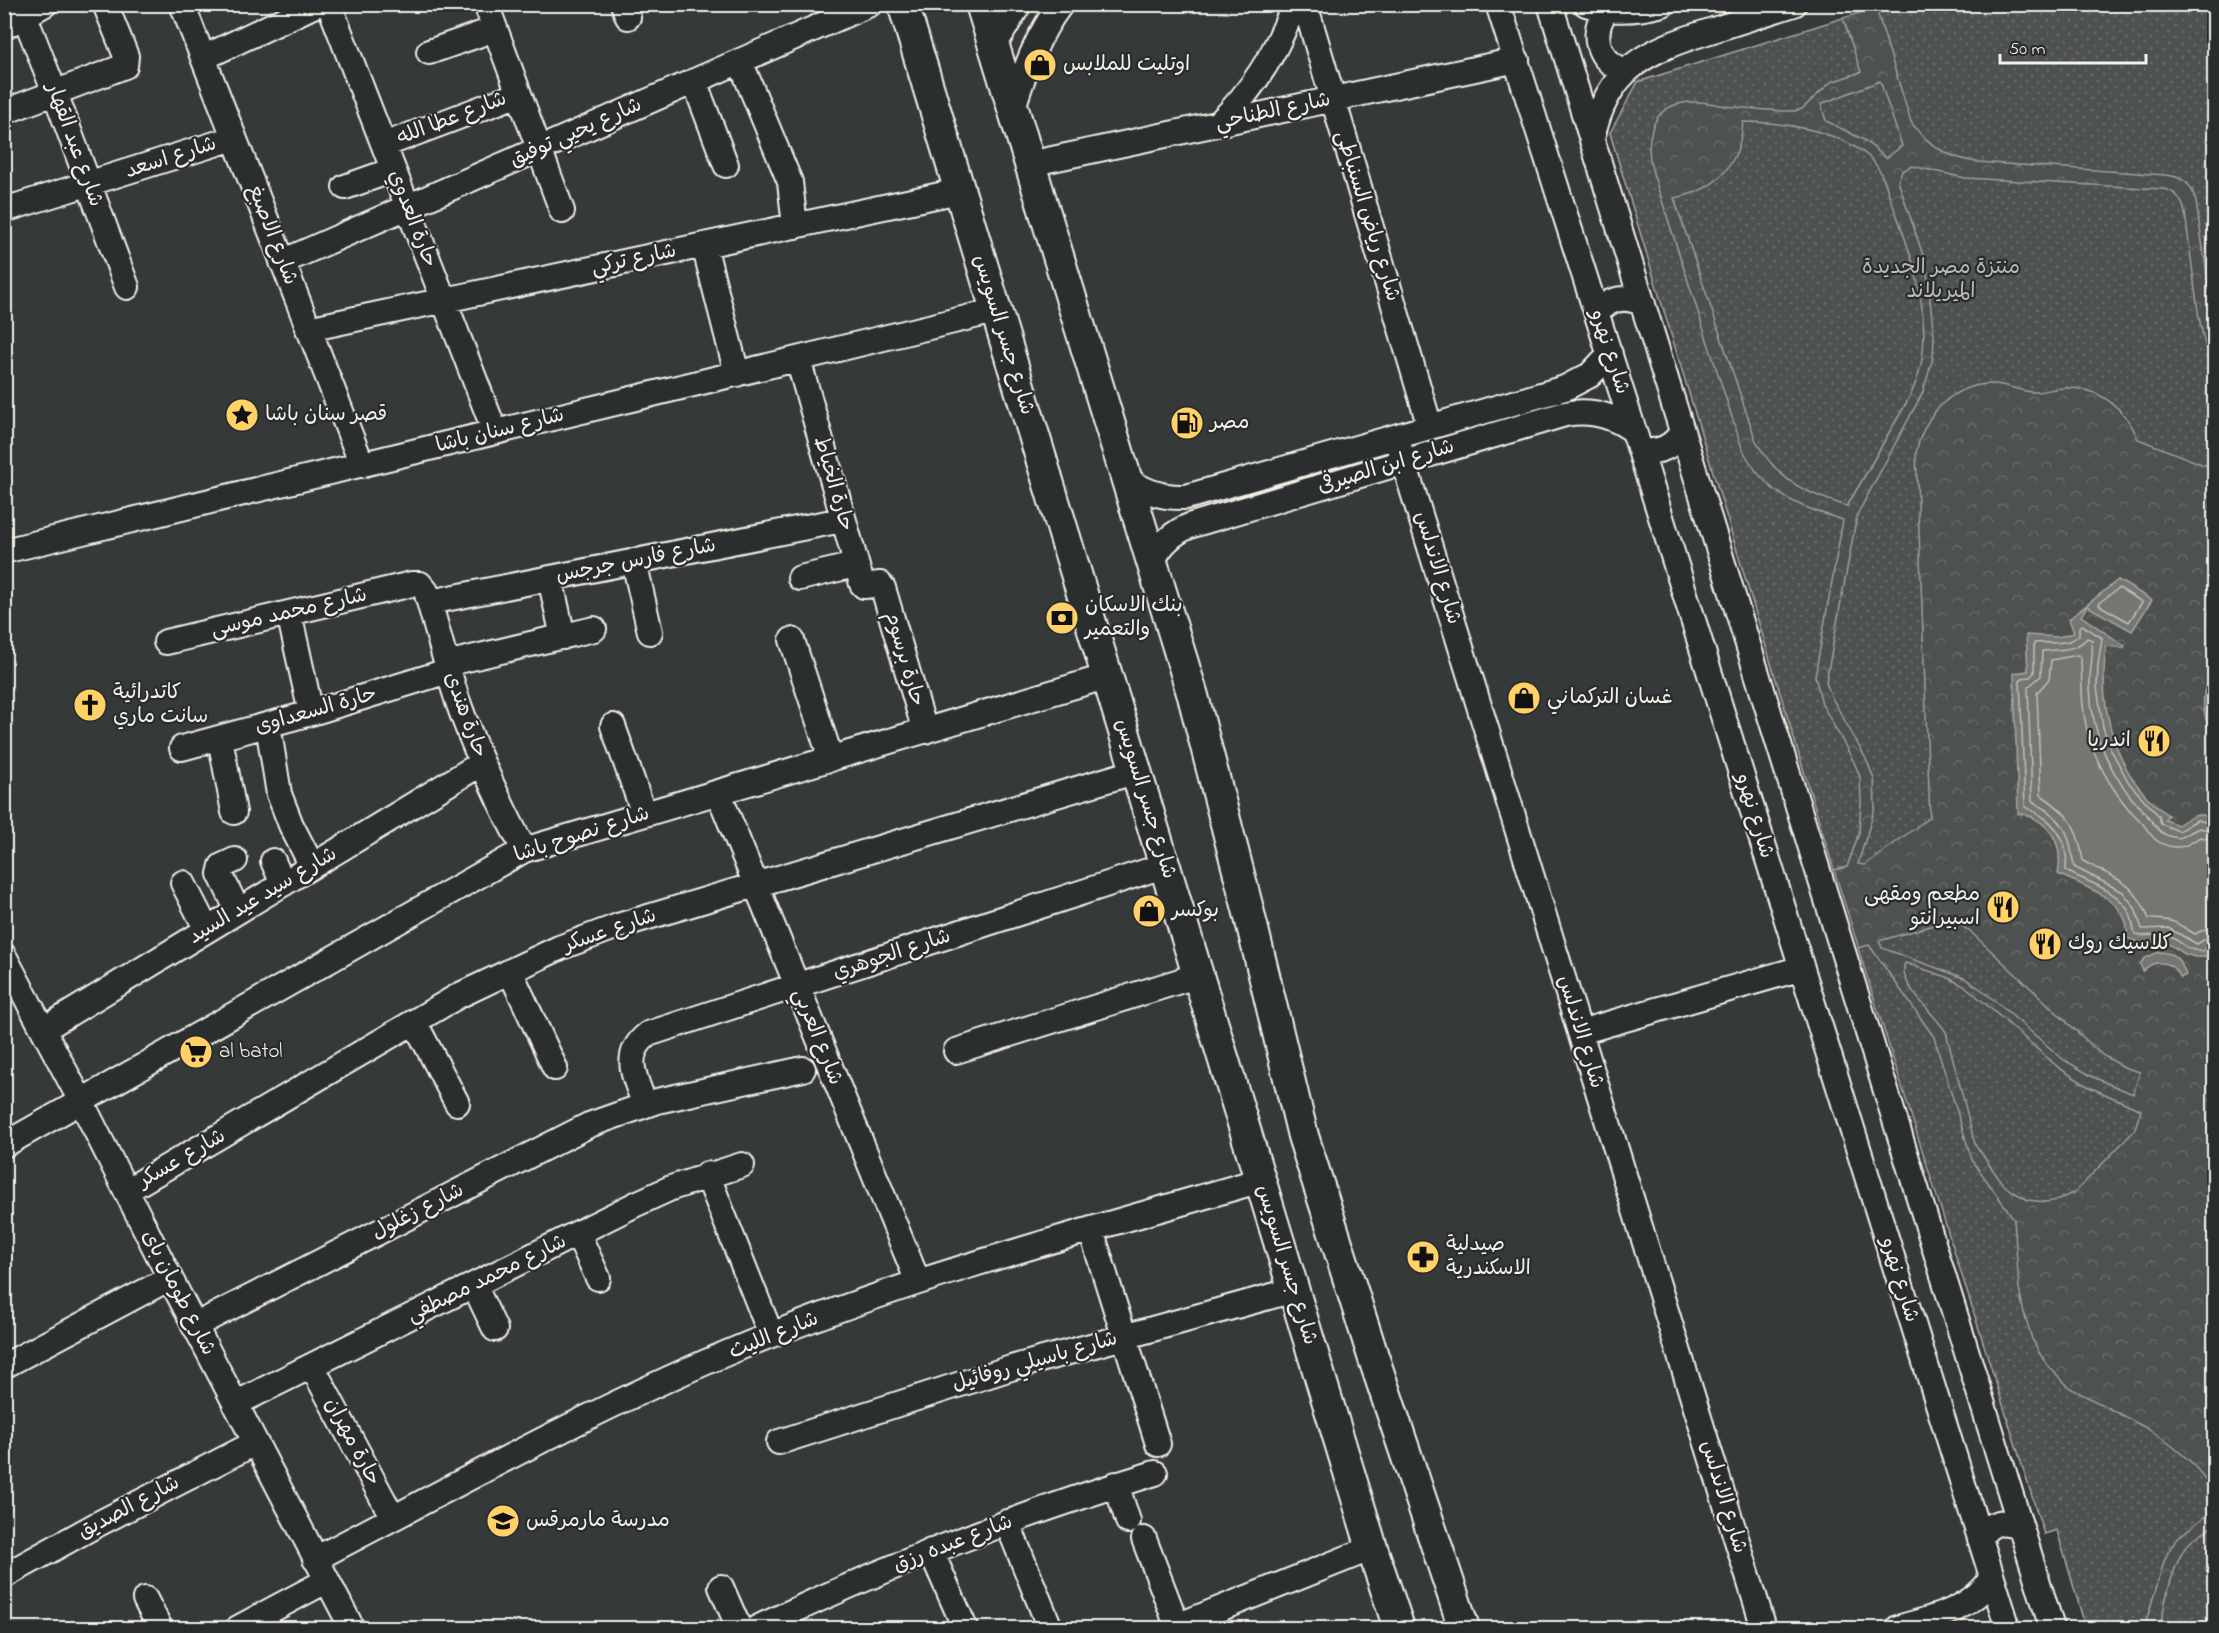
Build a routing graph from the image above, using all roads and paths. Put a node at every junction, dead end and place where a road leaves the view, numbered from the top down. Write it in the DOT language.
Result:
graph roads {
  1 [pos="105,4"];
  2 [pos="182,4"];
  3 [pos="317,4"];
  4 [pos="330,4"];
  5 [pos="486,4"];
  6 [pos="870,4"];
  7 [pos="903,4"];
  8 [pos="981,4"];
  9 [pos="1019,4"];
  10 [pos="1060,4"];
  11 [pos="1294,4"];
  12 [pos="1305,4"];
  13 [pos="1498,4"];
  14 [pos="1550,4"];
  15 [pos="1663,4"];
  16 [pos="1794,4"];
  17 [pos="1596,7"];
  18 [pos="23,13"];
  19 [pos="495,29"];
  20 [pos="994,45"];
  21 [pos="429,52"];
  22 [pos="203,58"];
  23 [pos="1517,60"];
  24 [pos="740,61"];
  25 [pos="1627,71"];
  26 [pos="694,81"];
  27 [pos="55,93"];
  28 [pos="519,94"];
  29 [pos="1333,99"];
  30 [pos="1013,108"];
  31 [pos="4,112"];
  32 [pos="1219,123"];
  33 [pos="234,138"];
  34 [pos="1592,139"];
  35 [pos="384,145"];
  36 [pos="540,149"];
  37 [pos="1029,164"];
  38 [pos="726,165"];
  39 [pos="393,170"];
  40 [pos="89,185"];
  41 [pos="345,187"];
  42 [pos="959,191"];
  43 [pos="408,207"];
  44 [pos="4,210"];
  45 [pos="562,211"];
  46 [pos="795,226"];
  47 [pos="704,245"];
  48 [pos="282,262"];
  49 [pos="127,287"];
  50 [pos="444,300"];
  51 [pos="1643,304"];
  52 [pos="995,311"];
  53 [pos="1597,313"];
  54 [pos="308,329"];
  55 [pos="1610,354"];
  56 [pos="798,359"];
  57 [pos="736,374"];
  58 [pos="1430,427"];
  59 [pos="495,432"];
  60 [pos="1682,432"];
  61 [pos="1396,436"];
  62 [pos="1637,440"];
  63 [pos="1404,462"];
  64 [pos="362,465"];
  65 [pos="1125,477"];
  66 [pos="842,519"];
  67 [pos="4,551"];
  68 [pos="634,561"];
  69 [pos="1152,563"];
  70 [pos="855,565"];
  71 [pos="550,578"];
  72 [pos="800,578"];
  73 [pos="884,588"];
  74 [pos="430,602"];
  75 [pos="289,613"];
  76 [pos="594,629"];
  77 [pos="650,632"];
  78 [pos="563,637"];
  79 [pos="792,640"];
  80 [pos="166,642"];
  81 [pos="447,668"];
  82 [pos="1108,676"];
  83 [pos="311,713"];
  84 [pos="268,725"];
  85 [pos="613,726"];
  86 [pos="925,730"];
  87 [pos="220,738"];
  88 [pos="182,748"];
  89 [pos="831,759"];
  90 [pos="482,763"];
  91 [pos="1137,771"];
  92 [pos="718,792"];
  93 [pos="234,812"];
  94 [pos="644,814"];
  95 [pos="524,850"];
  96 [pos="235,860"];
  97 [pos="273,861"];
  98 [pos="1166,865"];
  99 [pos="312,866"];
  100 [pos="183,883"];
  101 [pos="283,884"];
  102 [pos="755,885"];
  103 [pos="238,911"];
  104 [pos="207,930"];
  105 [pos="4,956"];
  106 [pos="1802,968"];
  107 [pos="510,971"];
  108 [pos="1199,975"];
  109 [pos="797,986"];
  110 [pos="415,1023"];
  111 [pos="44,1029"];
  112 [pos="1580,1032"];
  113 [pos="956,1051"];
  114 [pos="555,1068"];
  115 [pos="803,1068"];
  116 [pos="81,1101"];
  117 [pos="457,1103"];
  118 [pos="645,1105"];
  119 [pos="4,1145"];
  120 [pos="742,1165"];
  121 [pos="707,1174"];
  122 [pos="1261,1180"];
  123 [pos="126,1191"];
  124 [pos="1091,1230"];
  125 [pos="578,1234"];
  126 [pos="170,1278"];
  127 [pos="598,1278"];
  128 [pos="918,1282"];
  129 [pos="474,1285"];
  130 [pos="1294,1290"];
  131 [pos="194,1326"];
  132 [pos="495,1329"];
  133 [pos="771,1335"];
  134 [pos="1124,1336"];
  135 [pos="4,1366"];
  136 [pos="312,1366"];
  137 [pos="235,1404"];
  138 [pos="779,1442"];
  139 [pos="255,1443"];
  140 [pos="1158,1444"];
  141 [pos="1155,1473"];
  142 [pos="1116,1484"];
  143 [pos="393,1518"];
  144 [pos="1007,1522"];
  145 [pos="2020,1528"];
  146 [pos="1980,1539"];
  147 [pos="1371,1548"];
  148 [pos="931,1551"];
  149 [pos="315,1558"];
  150 [pos="4,1576"];
  151 [pos="1992,1578"];
  152 [pos="326,1581"];
  153 [pos="720,1587"];
  154 [pos="145,1599"];
  155 [pos="1176,1628"];
  156 [pos="160,1629"];
  157 [pos="238,1629"];
  158 [pos="352,1629"];
  159 [pos="740,1629"];
  160 [pos="758,1629"];
  161 [pos="965,1629"];
  162 [pos="1050,1629"];
  163 [pos="1399,1629"];
  164 [pos="1464,1629"];
  165 [pos="1764,1629"];
  166 [pos="1898,1629"];
  167 [pos="2008,1629"];
  168 [pos="2052,1629"];
  1 -- 27 [label="street"];
  2 -- 22 [label="street, شارع الاصبغ"];
  3 -- 22 [label="street"];
  4 -- 35 [label="street, حارة العدوي"];
  5 -- 19 [label="street"];
  6 -- 24 [label="street, شارع يحيي توفيق"];
  7 -- 42 [label="main road, شارع جسر السويس"];
  8 -- 20 [label="main road"];
  9 -- 20 [label="street"];
  10 -- 30 [label="street"];
  11 -- 32 [label="street"];
  12 -- 29 [label="street, شارع رياض السنباطى"];
  13 -- 23 [label="street, شارع نهرو"];
  14 -- 34 [label="street, شارع نهرو"];
  15 -- 17 [label="street"];
  16 -- 25 [label="street"];
  17 -- 25 [label="street"];
  18 -- 27 [label="street, شارع عبد القهار"];
  19 -- 21 [label="street"];
  19 -- 28 [label="street"];
  20 -- 30 [label="main road"];
  22 -- 33 [label="street, شارع الاصبغ"];
  23 -- 29 [label="street, شارع الطناحي"];
  23 -- 53 [label="street, شارع نهرو"];
  24 -- 26 [label="street, شارع يحيي توفيق"];
  24 -- 46 [label="street"];
  25 -- 34 [label="street"];
  26 -- 36 [label="street, شارع يحيي توفيق"];
  26 -- 38 [label="street"];
  27 -- 31 [label="street"];
  27 -- 40 [label="street, شارع عبد القهار"];
  28 -- 35 [label="street, شارع عطا الله"];
  28 -- 36 [label="street"];
  29 -- 32 [label="street, شارع الطناحي"];
  29 -- 58 [label="street, شارع رياض السنباطى"];
  30 -- 37 [label="main road"];
  32 -- 37 [label="street, شارع الطناحي"];
  33 -- 40 [label="street, شارع اسعد"];
  33 -- 48 [label="street, شارع الاصبغ"];
  34 -- 51 [label="street, شارع نهرو"];
  35 -- 39 [label="street, حارة العدوي"];
  36 -- 43 [label="street, شارع يحيي توفيق"];
  36 -- 45 [label="street"];
  37 -- 65 [label="main road"];
  39 -- 41 [label="street"];
  39 -- 43 [label="street, حارة العدوي"];
  40 -- 44 [label="street, شارع اسعد"];
  40 -- 49 [label="street, شارع عبد القهار"];
  42 -- 46 [label="street, شارع تركي"];
  42 -- 52 [label="main road, شارع جسر السويس"];
  43 -- 48 [label="street, شارع يحيي توفيق"];
  43 -- 50 [label="street, حارة العدوي"];
  46 -- 47 [label="street, شارع تركي"];
  47 -- 50 [label="street, شارع تركي"];
  47 -- 57 [label="street"];
  48 -- 54 [label="street, شارع الاصبغ"];
  50 -- 54 [label="street, شارع تركي"];
  50 -- 59 [label="street, حارة العدوي"];
  51 -- 53 [label="street"];
  51 -- 60 [label="street, شارع نهرو"];
  52 -- 56 [label="street, شارع سنان باشا"];
  52 -- 82 [label="main road, شارع جسر السويس"];
  53 -- 55 [label="street, شارع نهرو"];
  54 -- 64 [label="street, شارع الاصبغ"];
  55 -- 58 [label="street, شارع ابن الصيرفى"];
  55 -- 62 [label="street, شارع نهرو"];
  56 -- 57 [label="street, شارع سنان باشا"];
  56 -- 66 [label="street, حارة الخياط"];
  57 -- 59 [label="street, شارع سنان باشا"];
  58 -- 61 [label="street, شارع ابن الصيرفى"];
  59 -- 64 [label="street, شارع سنان باشا"];
  60 -- 62 [label="street"];
  60 -- 145 [label="street, شارع نهرو"];
  61 -- 63 [label="street, شارع الاندلس"];
  61 -- 65 [label="street, شارع ابن الصيرفى"];
  62 -- 63 [label="street, شارع ابن الصيرفى"];
  62 -- 106 [label="street, شارع نهرو"];
  63 -- 69 [label="street, شارع ابن الصيرفى"];
  63 -- 112 [label="street, شارع الاندلس"];
  64 -- 67 [label="street, شارع سنان باشا"];
  65 -- 69 [label="main road"];
  66 -- 68 [label="street, شارع فارس جرجس"];
  66 -- 70 [label="street, حارة الخياط"];
  68 -- 71 [label="street, شارع فارس جرجس"];
  68 -- 77 [label="street"];
  69 -- 164 [label="main road"];
  70 -- 72 [label="street"];
  70 -- 73 [label="street, حارة الخياط"];
  71 -- 74 [label="street, شارع فارس جرجس"];
  71 -- 78 [label="street"];
  73 -- 86 [label="street, حارة برسوم"];
  74 -- 75 [label="street, شارع محمد موسى"];
  74 -- 81 [label="street, حارة هندى"];
  75 -- 80 [label="street, شارع محمد موسى"];
  75 -- 83 [label="street"];
  76 -- 78 [label="street, حارة السعداوى"];
  78 -- 81 [label="street, حارة السعداوى"];
  79 -- 89 [label="street"];
  81 -- 83 [label="street, حارة السعداوى"];
  81 -- 90 [label="street, حارة هندى"];
  82 -- 86 [label="street, شارع نصوح باشا"];
  82 -- 91 [label="main road, شارع جسر السويس"];
  83 -- 84 [label="street, حارة السعداوى"];
  84 -- 87 [label="street, حارة السعداوى"];
  84 -- 99 [label="street"];
  85 -- 94 [label="street"];
  86 -- 89 [label="street, شارع نصوح باشا"];
  87 -- 88 [label="street, حارة السعداوى"];
  87 -- 93 [label="street"];
  89 -- 92 [label="street, شارع نصوح باشا"];
  90 -- 95 [label="street, حارة هندى"];
  90 -- 99 [label="street, شارع سيد عيد السيد"];
  91 -- 98 [label="main road, شارع جسر السويس"];
  91 -- 102 [label="street, شارع عسكر"];
  92 -- 94 [label="street, شارع نصوح باشا"];
  92 -- 102 [label="street, شارع العربي"];
  94 -- 95 [label="street, شارع نصوح باشا"];
  95 -- 116 [label="street, شارع نصوح باشا"];
  96 -- 103 [label="street"];
  97 -- 101 [label="street"];
  98 -- 108 [label="main road, شارع جسر السويس"];
  98 -- 109 [label="street, شارع الجوهري"];
  99 -- 101 [label="street, شارع سيد عيد السيد"];
  100 -- 104 [label="street"];
  101 -- 103 [label="street, شارع سيد عيد السيد"];
  102 -- 107 [label="street, شارع عسكر"];
  102 -- 109 [label="street, شارع العربي"];
  103 -- 104 [label="street, شارع سيد عيد السيد"];
  104 -- 111 [label="street, شارع سيد عيد السيد"];
  105 -- 111 [label="street, شارع طومان باى"];
  106 -- 112 [label="street"];
  106 -- 146 [label="street, شارع نهرو"];
  107 -- 110 [label="street, شارع عسكر"];
  107 -- 114 [label="street"];
  108 -- 113 [label="street"];
  108 -- 122 [label="main road, شارع جسر السويس"];
  109 -- 118 [label="street, شارع الجوهري"];
  109 -- 128 [label="street, شارع العربي"];
  110 -- 117 [label="street"];
  110 -- 123 [label="street, شارع عسكر"];
  111 -- 116 [label="street, شارع طومان باى"];
  112 -- 165 [label="street, شارع الاندلس"];
  115 -- 118 [label="street, شارع زغلول"];
  116 -- 119 [label="street, شارع نصوح باشا"];
  116 -- 123 [label="street, شارع طومان باى"];
  118 -- 131 [label="street, شارع زغلول"];
  120 -- 121 [label="street, شارع محمد مصطفي"];
  121 -- 125 [label="street, شارع محمد مصطفي"];
  121 -- 133 [label="street"];
  122 -- 124 [label="street, شارع الليث"];
  122 -- 130 [label="main road, شارع جسر السويس"];
  123 -- 126 [label="street, شارع طومان باى"];
  124 -- 128 [label="street, شارع الليث"];
  124 -- 134 [label="street"];
  125 -- 127 [label="street"];
  125 -- 129 [label="street, شارع محمد مصطفي"];
  126 -- 131 [label="street, شارع طومان باى"];
  126 -- 135 [label="street"];
  128 -- 133 [label="street, شارع الليث"];
  129 -- 132 [label="street"];
  129 -- 136 [label="street, شارع محمد مصطفي"];
  130 -- 134 [label="street, شارع باسيلي روفائيل"];
  130 -- 147 [label="main road, شارع جسر السويس"];
  131 -- 137 [label="street, شارع طومان باى"];
  133 -- 143 [label="street, شارع الليث"];
  134 -- 138 [label="street, شارع باسيلي روفائيل"];
  134 -- 140 [label="street"];
  136 -- 137 [label="street, شارع محمد مصطفي"];
  136 -- 143 [label="street, حارة مهران"];
  137 -- 139 [label="street, شارع طومان باى"];
  139 -- 149 [label="street, شارع طومان باى"];
  139 -- 150 [label="street, شارع الصديق"];
  141 -- 142 [label="street, شارع عبده رزق"];
  142 -- 144 [label="street, شارع عبده رزق"];
  142 -- 155 [label="street"];
  143 -- 149 [label="street, شارع الليث"];
  144 -- 148 [label="street, شارع عبده رزق"];
  144 -- 162 [label="street"];
  145 -- 146 [label="street"];
  145 -- 168 [label="street, شارع نهرو"];
  146 -- 151 [label="street, شارع نهرو"];
  147 -- 155 [label="street"];
  147 -- 163 [label="main road, شارع جسر السويس"];
  148 -- 160 [label="street, شارع عبده رزق"];
  148 -- 161 [label="street"];
  149 -- 152 [label="street, شارع طومان باى"];
  151 -- 166 [label="street"];
  151 -- 167 [label="street, شارع نهرو"];
  152 -- 157 [label="street"];
  152 -- 158 [label="street, شارع طومان باى"];
  153 -- 159 [label="street"];
  154 -- 156 [label="street"];
}
